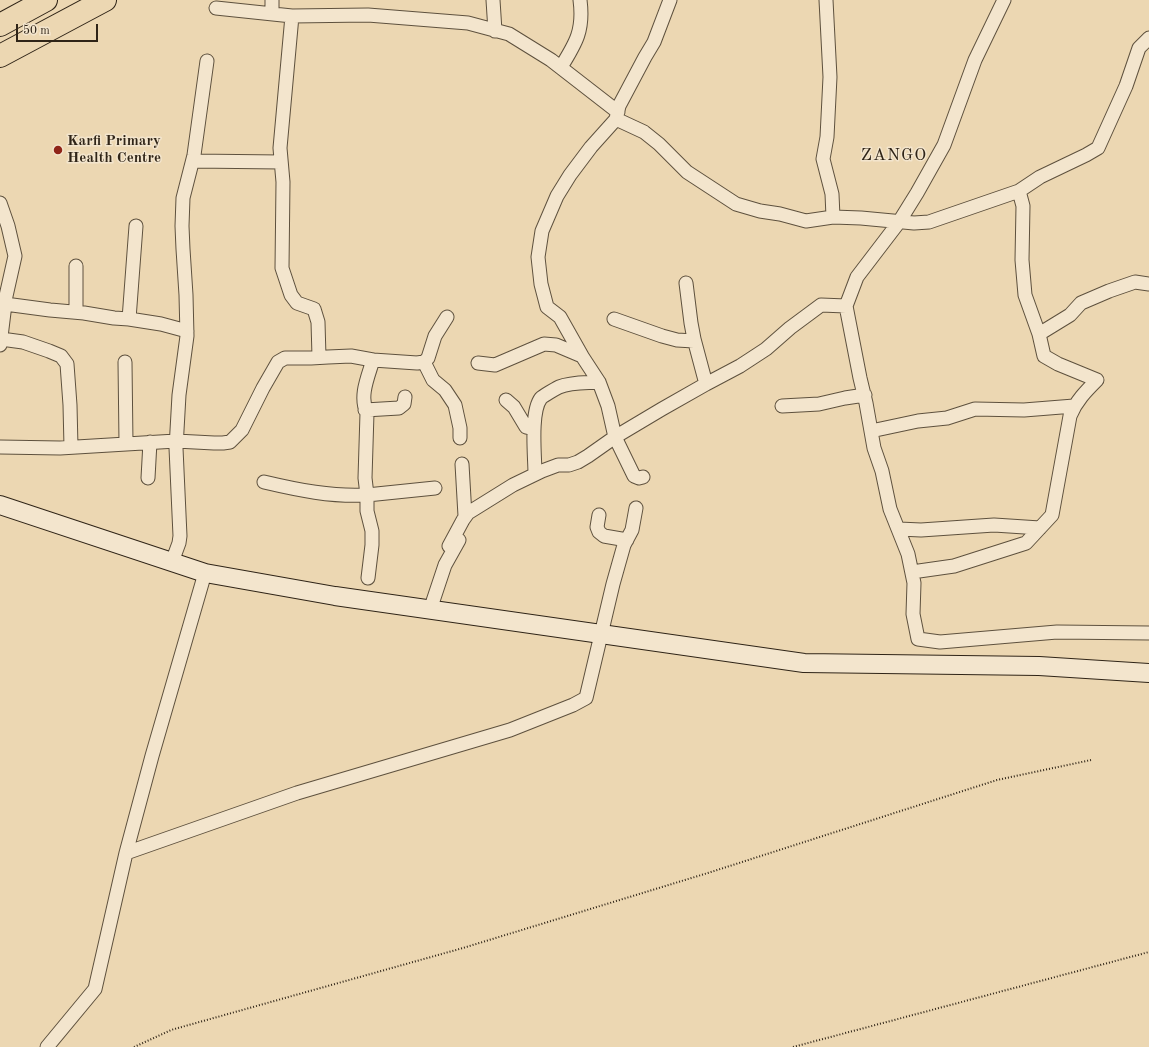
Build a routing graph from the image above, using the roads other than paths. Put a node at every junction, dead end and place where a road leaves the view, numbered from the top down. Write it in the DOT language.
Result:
graph roads {
  1 [pos="46,0"];
  2 [pos="105,0"];
  3 [pos="272,0"];
  4 [pos="493,0"];
  5 [pos="580,0"];
  6 [pos="670,0"];
  7 [pos="826,0"];
  8 [pos="1004,0"];
  9 [pos="216,8"];
  10 [pos="272,14"];
  11 [pos="292,16"];
  12 [pos="0,24"];
  13 [pos="495,30"];
  14 [pos="1149,38"];
  15 [pos="0,56"];
  16 [pos="207,61"];
  17 [pos="561,67"];
  18 [pos="617,115"];
  19 [pos="193,161"];
  20 [pos="281,162"];
  21 [pos="1019,191"];
  22 [pos="0,203"];
  23 [pos="834,217"];
  24 [pos="899,222"];
  25 [pos="136,226"];
  26 [pos="76,266"];
  27 [pos="686,283"];
  28 [pos="1149,284"];
  29 [pos="5,304"];
  30 [pos="846,306"];
  31 [pos="76,312"];
  32 [pos="447,316"];
  33 [pos="128,319"];
  34 [pos="614,319"];
  35 [pos="187,331"];
  36 [pos="1039,334"];
  37 [pos="694,341"];
  38 [pos="0,342"];
  39 [pos="582,356"];
  40 [pos="319,357"];
  41 [pos="372,360"];
  42 [pos="125,362"];
  43 [pos="424,362"];
  44 [pos="478,363"];
  45 [pos="598,382"];
  46 [pos="706,384"];
  47 [pos="864,395"];
  48 [pos="405,397"];
  49 [pos="506,400"];
  50 [pos="782,406"];
  51 [pos="1074,406"];
  52 [pos="365,410"];
  53 [pos="534,430"];
  54 [pos="871,431"];
  55 [pos="615,437"];
  56 [pos="460,438"];
  57 [pos="176,440"];
  58 [pos="150,442"];
  59 [pos="126,443"];
  60 [pos="0,447"];
  61 [pos="71,447"];
  62 [pos="462,464"];
  63 [pos="535,474"];
  64 [pos="148,478"];
  65 [pos="644,478"];
  66 [pos="264,482"];
  67 [pos="435,488"];
  68 [pos="367,495"];
  69 [pos="0,505"];
  70 [pos="636,508"];
  71 [pos="599,515"];
  72 [pos="465,516"];
  73 [pos="1040,528"];
  74 [pos="899,529"];
  75 [pos="462,534"];
  76 [pos="627,540"];
  77 [pos="449,546"];
  78 [pos="172,562"];
  79 [pos="912,572"];
  80 [pos="205,573"];
  81 [pos="368,578"];
  82 [pos="430,610"];
  83 [pos="1149,633"];
  84 [pos="602,634"];
  85 [pos="1149,674"];
  86 [pos="126,853"];
  87 [pos="48,1047"];
  1 -- 12 [label="highway"];
  2 -- 15 [label="highway"];
  3 -- 10 [label="street"];
  4 -- 13 [label="street"];
  5 -- 17 [label="street"];
  6 -- 18 [label="street"];
  7 -- 23 [label="street"];
  8 -- 24 [label="street"];
  9 -- 10 [label="street"];
  10 -- 11 [label="street"];
  11 -- 13 [label="street"];
  11 -- 20 [label="street"];
  13 -- 17 [label="street"];
  14 -- 21 [label="street"];
  16 -- 19 [label="street"];
  17 -- 18 [label="street"];
  18 -- 23 [label="street"];
  18 -- 39 [label="street"];
  19 -- 20 [label="street"];
  19 -- 35 [label="street"];
  20 -- 40 [label="street"];
  21 -- 24 [label="street"];
  21 -- 36 [label="street"];
  22 -- 29 [label="street"];
  23 -- 24 [label="street"];
  24 -- 30 [label="street"];
  25 -- 33 [label="street"];
  26 -- 31 [label="street"];
  27 -- 37 [label="street"];
  28 -- 36 [label="street"];
  29 -- 31 [label="street"];
  29 -- 38 [label="street"];
  30 -- 46 [label="street"];
  30 -- 47 [label="street"];
  31 -- 33 [label="street"];
  32 -- 43 [label="street"];
  33 -- 35 [label="street"];
  34 -- 37 [label="street"];
  35 -- 57 [label="street"];
  36 -- 51 [label="street"];
  37 -- 46 [label="street"];
  38 -- 61 [label="street"];
  39 -- 44 [label="street"];
  39 -- 45 [label="street"];
  40 -- 41 [label="street"];
  40 -- 57 [label="street"];
  41 -- 43 [label="street"];
  41 -- 52 [label="street"];
  42 -- 59 [label="street"];
  43 -- 56 [label="street"];
  45 -- 53 [label="street"];
  45 -- 55 [label="street"];
  46 -- 55 [label="street"];
  47 -- 50 [label="street"];
  47 -- 54 [label="street"];
  48 -- 52 [label="street"];
  49 -- 53 [label="street"];
  51 -- 54 [label="street"];
  51 -- 73 [label="street"];
  52 -- 68 [label="street"];
  53 -- 63 [label="street"];
  54 -- 74 [label="street"];
  55 -- 63 [label="street"];
  55 -- 65 [label="street"];
  57 -- 58 [label="street"];
  57 -- 78 [label="street"];
  58 -- 59 [label="street"];
  58 -- 64 [label="street"];
  59 -- 61 [label="street"];
  60 -- 61 [label="street"];
  62 -- 72 [label="street"];
  63 -- 72 [label="street"];
  66 -- 68 [label="street"];
  67 -- 68 [label="street"];
  68 -- 81 [label="street"];
  69 -- 78 [label="street"];
  70 -- 76 [label="street"];
  71 -- 76 [label="street"];
  72 -- 77 [label="street"];
  73 -- 74 [label="street"];
  73 -- 79 [label="street"];
  74 -- 79 [label="street"];
  75 -- 82 [label="street"];
  76 -- 84 [label="street"];
  78 -- 80 [label="street"];
  79 -- 83 [label="street"];
  80 -- 82 [label="street"];
  80 -- 86 [label="street"];
  82 -- 84 [label="street"];
  84 -- 85 [label="street"];
  84 -- 86 [label="street"];
  86 -- 87 [label="street"];
}
